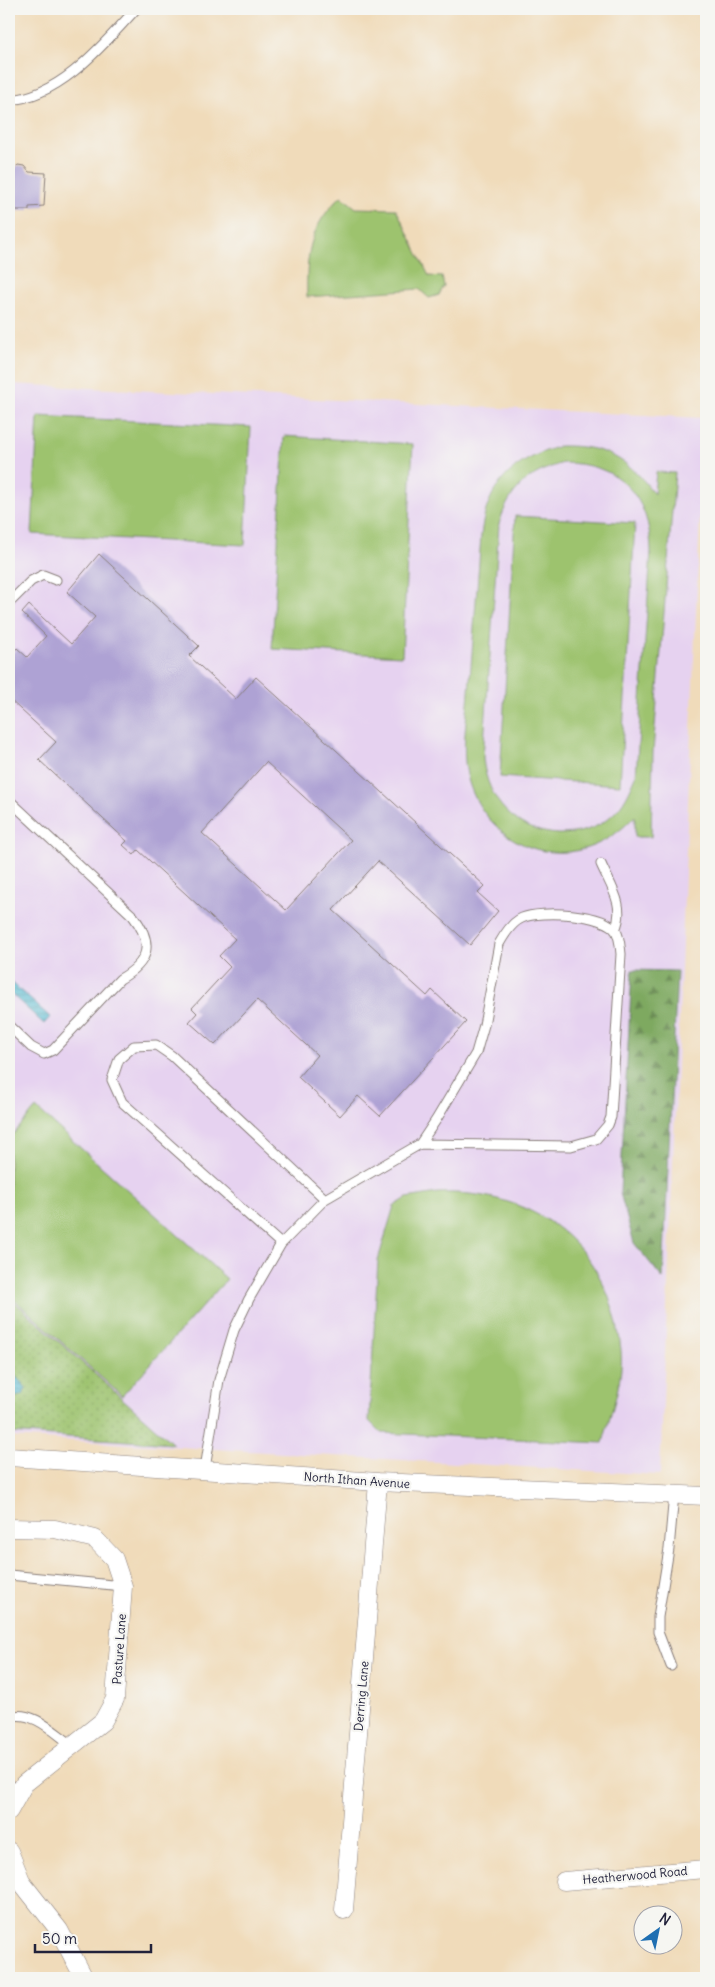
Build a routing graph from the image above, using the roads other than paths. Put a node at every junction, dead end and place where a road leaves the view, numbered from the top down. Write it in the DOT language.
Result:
graph roads {
  1 [pos="136,9"];
  2 [pos="9,100"];
  3 [pos="56,580"];
  4 [pos="9,604"];
  5 [pos="9,800"];
  6 [pos="602,864"];
  7 [pos="615,930"];
  8 [pos="9,1026"];
  9 [pos="420,1144"];
  10 [pos="325,1199"];
  11 [pos="281,1244"];
  12 [pos="9,1458"];
  13 [pos="205,1469"];
  14 [pos="378,1482"];
  15 [pos="674,1494"];
  16 [pos="706,1496"];
  17 [pos="9,1528"];
  18 [pos="9,1575"];
  19 [pos="123,1586"];
  20 [pos="671,1666"];
  21 [pos="9,1717"];
  22 [pos="72,1745"];
  23 [pos="13,1788"];
  24 [pos="9,1810"];
  25 [pos="9,1851"];
  26 [pos="706,1869"];
  27 [pos="564,1881"];
  28 [pos="344,1910"];
  29 [pos="84,1978"];
  1 -- 2 [label="lane"];
  3 -- 4 [label="lane"];
  5 -- 8 [label="lane"];
  6 -- 7 [label="lane"];
  7 -- 9 [label="lane"];
  7 -- 9 [label="lane"];
  9 -- 10 [label="lane"];
  10 -- 11 [label="lane"];
  10 -- 11 [label="lane"];
  11 -- 13 [label="lane"];
  12 -- 13 [label="street, North Ithan Avenue"];
  13 -- 14 [label="street, North Ithan Avenue"];
  14 -- 15 [label="street, North Ithan Avenue"];
  14 -- 28 [label="street, Derring Lane"];
  15 -- 16 [label="street, North Ithan Avenue"];
  15 -- 20 [label="lane"];
  17 -- 19 [label="street, Pasture Lane"];
  18 -- 19 [label="lane"];
  19 -- 22 [label="street, Pasture Lane"];
  21 -- 22 [label="lane"];
  22 -- 23 [label="street, Pasture Lane"];
  23 -- 24 [label="street, Pasture Lane"];
  25 -- 29 [label="street"];
  26 -- 27 [label="street, Heatherwood Road"];
}
